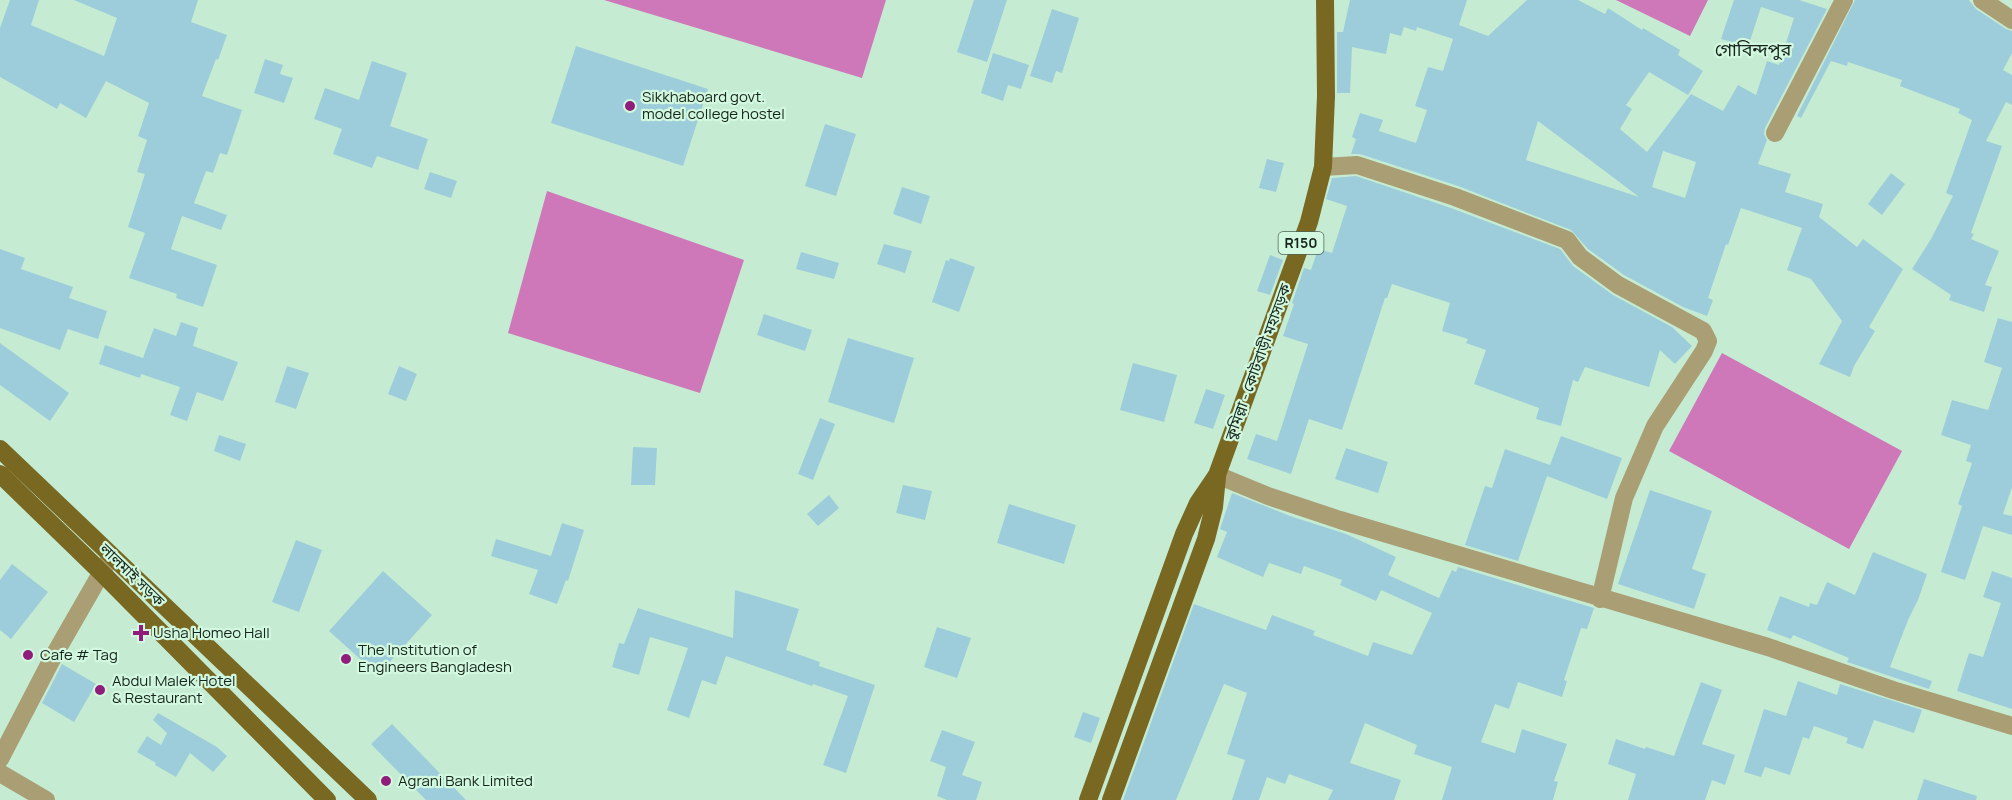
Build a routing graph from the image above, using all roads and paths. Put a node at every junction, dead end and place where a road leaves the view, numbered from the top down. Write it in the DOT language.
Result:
graph roads {
  1 [pos="1325,0"];
  2 [pos="1844,0"];
  3 [pos="1982,0"];
  4 [pos="2012,20"];
  5 [pos="1775,133"];
  6 [pos="1323,167"];
  7 [pos="0,449"];
  8 [pos="0,474"];
  9 [pos="1217,475"];
  10 [pos="111,556"];
  11 [pos="102,573"];
  12 [pos="1600,599"];
  13 [pos="2012,726"];
  14 [pos="0,759"];
  15 [pos="0,773"];
  16 [pos="46,800"];
  17 [pos="327,800"];
  18 [pos="368,800"];
  19 [pos="1088,800"];
  20 [pos="1112,800"];
  1 -- 6 [label="main road, কুমিল্লা - কোটবাড়ী মহাসড়ক / R150"];
  2 -- 5 [label="street"];
  3 -- 4 [label="street"];
  6 -- 9 [label="main road, কুমিল্লা - কোটবাড়ী মহাসড়ক / R150"];
  6 -- 12 [label="street"];
  7 -- 10 [label="main road, লালমাই সড়ক"];
  8 -- 11 [label="main road, লালমাই সড়ক"];
  9 -- 12 [label="street"];
  9 -- 19 [label="main road, কুমিল্লা - কোটবাড়ী মহাসড়ক / R150"];
  9 -- 20 [label="main road, কুমিল্লা - কোটবাড়ী মহাসড়ক / R150"];
  10 -- 11 [label="street"];
  10 -- 18 [label="main road, লালমাই সড়ক"];
  11 -- 14 [label="street"];
  11 -- 17 [label="main road, লালমাই সড়ক"];
  12 -- 13 [label="street"];
  15 -- 16 [label="street"];
}
